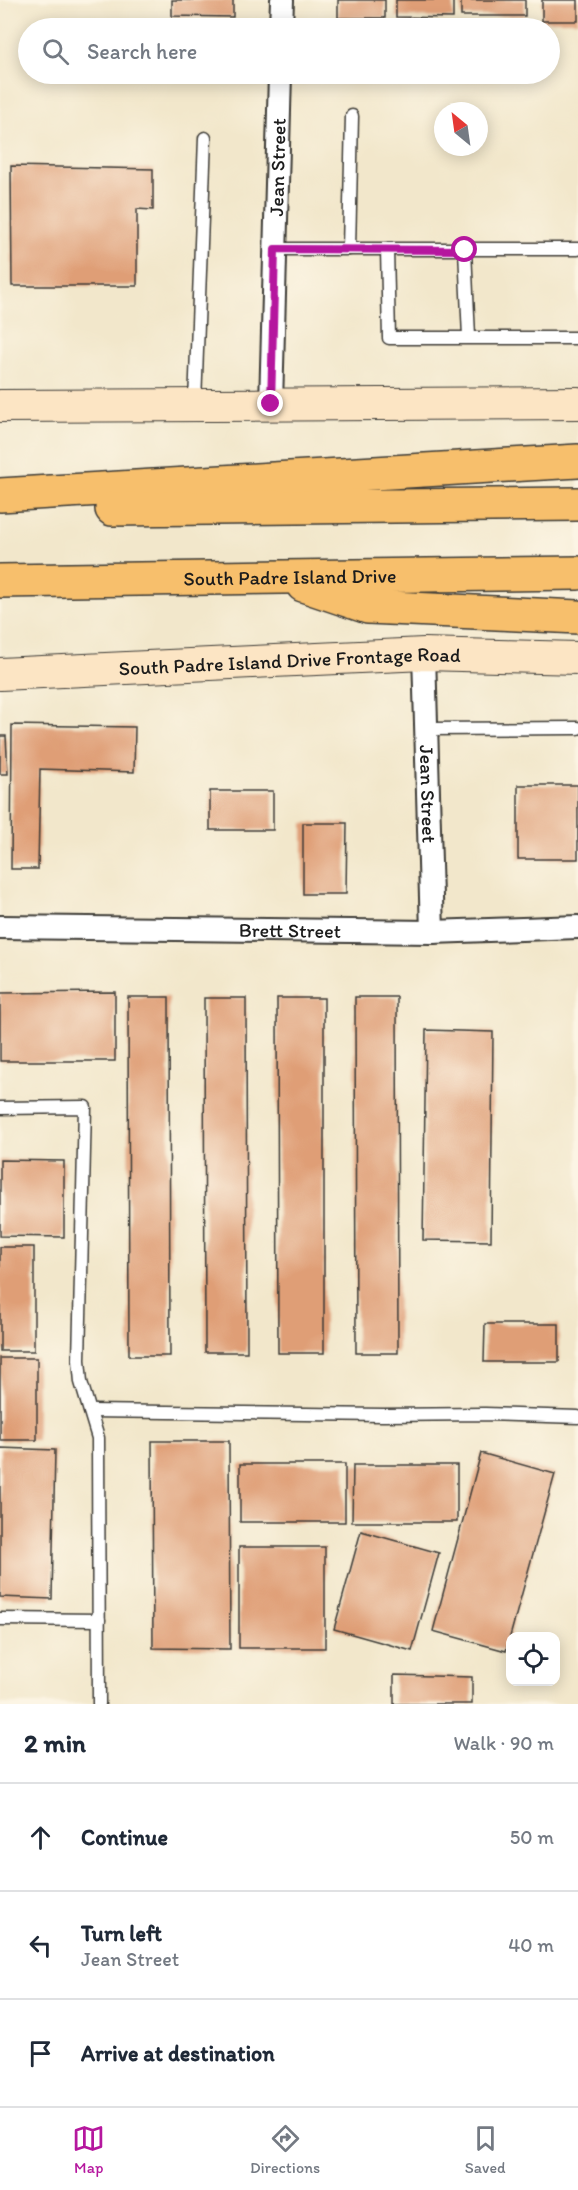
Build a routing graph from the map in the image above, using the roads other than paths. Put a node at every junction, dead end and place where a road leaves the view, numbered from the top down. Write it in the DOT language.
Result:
graph roads {
  1 [pos="282,0"];
  2 [pos="281,18"];
  3 [pos="280,84"];
  4 [pos="352,116"];
  5 [pos="205,138"];
  6 [pos="275,249"];
  7 [pos="349,249"];
  8 [pos="387,249"];
  9 [pos="578,249"];
  10 [pos="465,250"];
  11 [pos="469,337"];
  12 [pos="578,338"];
  13 [pos="578,403"];
  14 [pos="195,404"];
  15 [pos="271,404"];
  16 [pos="0,406"];
  17 [pos="578,462"];
  18 [pos="0,495"];
  19 [pos="578,504"];
  20 [pos="0,510"];
  21 [pos="578,573"];
  22 [pos="281,578"];
  23 [pos="0,581"];
  24 [pos="578,617"];
  25 [pos="424,654"];
  26 [pos="578,658"];
  27 [pos="0,674"];
  28 [pos="578,728"];
  29 [pos="426,729"];
  30 [pos="0,927"];
  31 [pos="578,927"];
  32 [pos="432,932"];
  33 [pos="0,1108"];
  34 [pos="90,1411"];
  35 [pos="578,1417"];
  36 [pos="0,1619"];
  37 [pos="99,1620"];
  38 [pos="99,1704"];
  1 -- 2 [label="street"];
  3 -- 6 [label="street, Jean Street"];
  4 -- 7 [label="lane"];
  5 -- 14 [label="lane"];
  6 -- 7 [label="lane"];
  6 -- 15 [label="street, Jean Street"];
  7 -- 8 [label="lane"];
  8 -- 10 [label="lane"];
  8 -- 11 [label="lane"];
  9 -- 10 [label="lane"];
  10 -- 11 [label="lane"];
  11 -- 12 [label="lane"];
  13 -- 15 [label="main road"];
  14 -- 15 [label="main road"];
  14 -- 16 [label="main road"];
  17 -- 18 [label="highway"];
  19 -- 20 [label="highway"];
  21 -- 22 [label="highway, South Padre Island Drive"];
  22 -- 23 [label="highway, South Padre Island Drive"];
  22 -- 24 [label="highway"];
  25 -- 26 [label="main road, South Padre Island Drive Frontage Road"];
  25 -- 27 [label="main road, South Padre Island Drive Frontage Road"];
  25 -- 29 [label="street, Jean Street"];
  28 -- 29 [label="lane"];
  29 -- 32 [label="street, Jean Street"];
  30 -- 32 [label="street, Brett Street"];
  31 -- 32 [label="street, Brett Street"];
  33 -- 34 [label="lane"];
  34 -- 35 [label="lane"];
  34 -- 37 [label="lane"];
  36 -- 37 [label="lane"];
  37 -- 38 [label="lane"];
}
